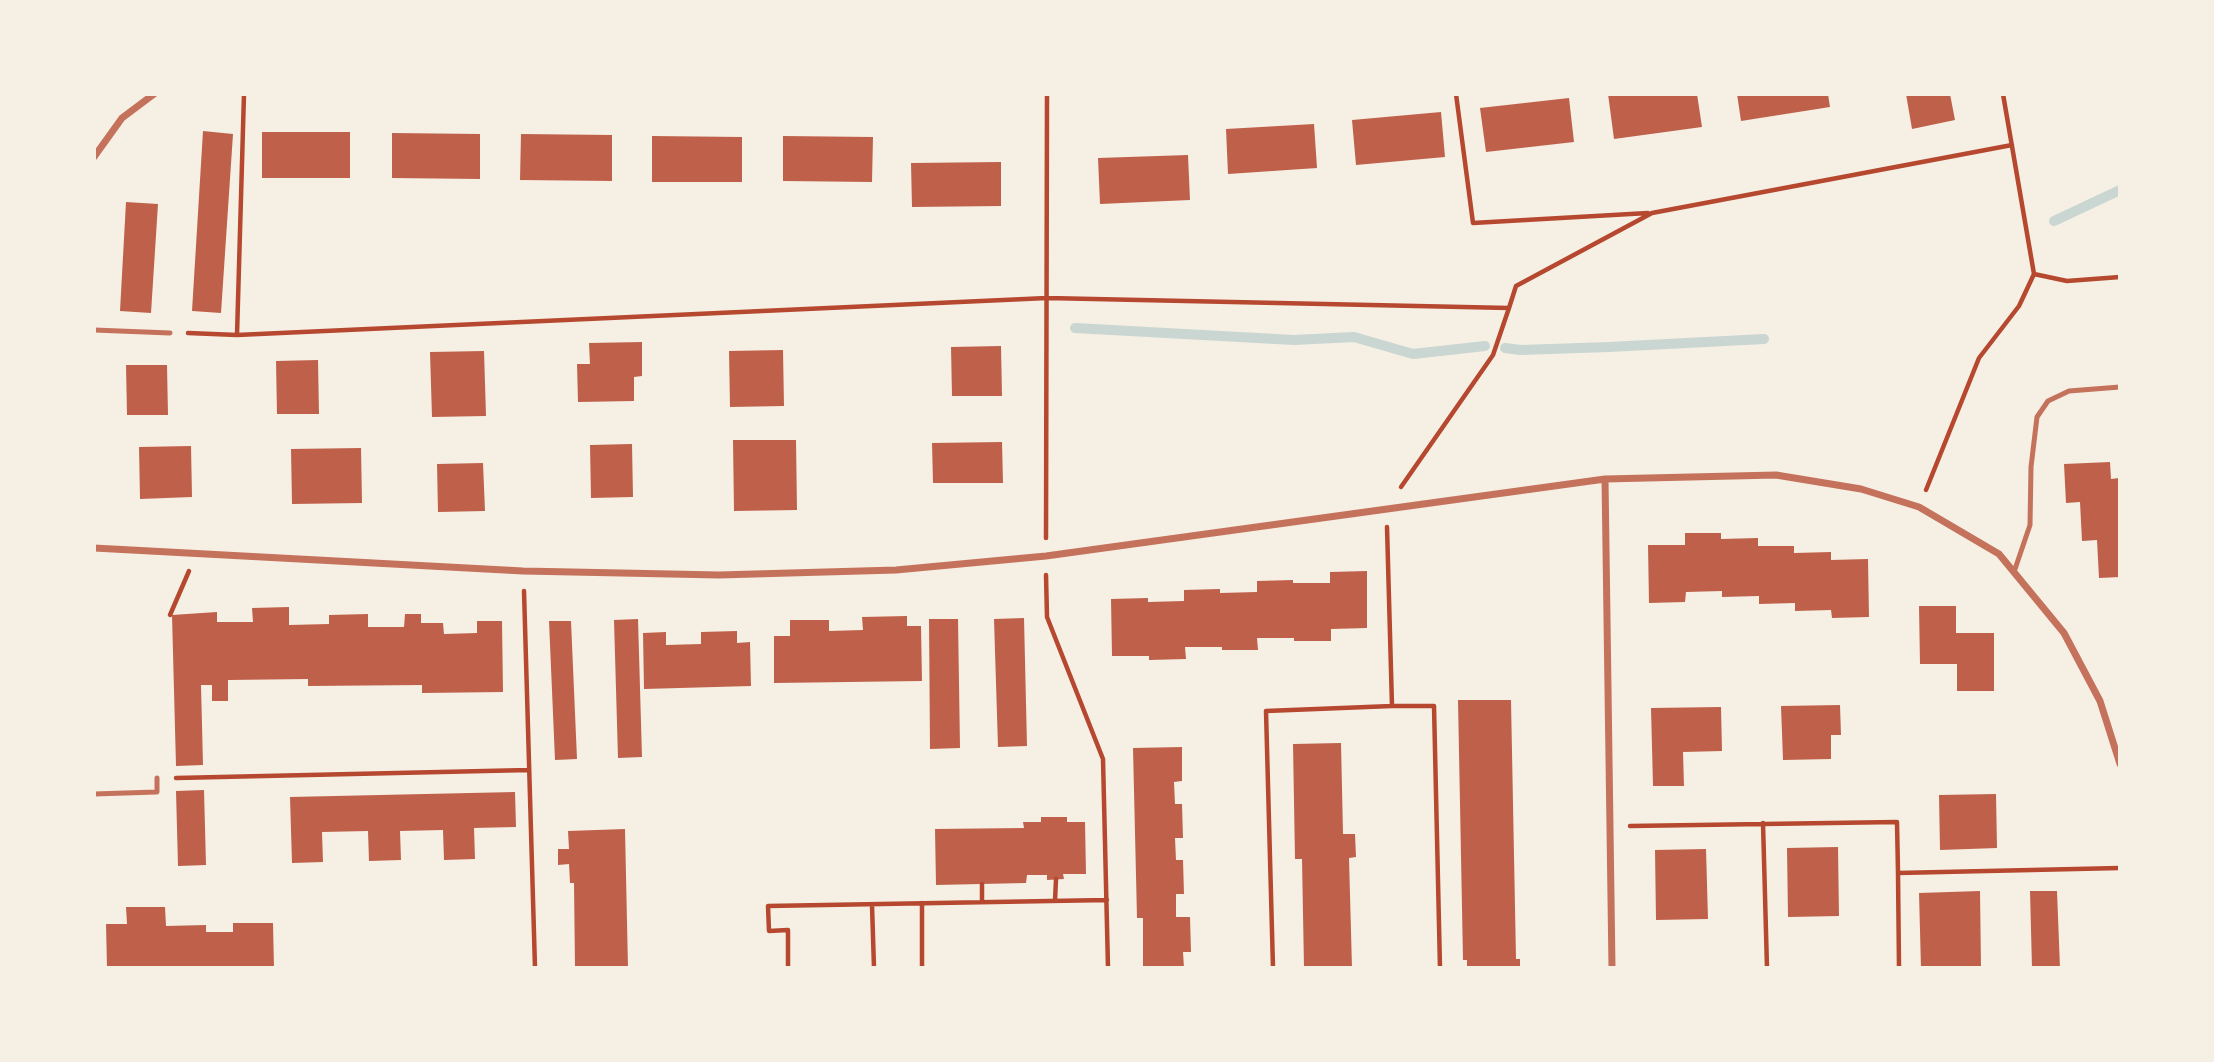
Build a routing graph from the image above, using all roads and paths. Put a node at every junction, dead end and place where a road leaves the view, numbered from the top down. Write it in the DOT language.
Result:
graph roads {
  1 [pos="155,94"];
  2 [pos="244,94"];
  3 [pos="1047,94"];
  4 [pos="1456,94"];
  5 [pos="2003,94"];
  6 [pos="2012,145"];
  7 [pos="94,157"];
  8 [pos="1652,213"];
  9 [pos="2035,274"];
  10 [pos="2119,277"];
  11 [pos="1047,298"];
  12 [pos="1509,308"];
  13 [pos="94,330"];
  14 [pos="170,332"];
  15 [pos="237,335"];
  16 [pos="2119,387"];
  17 [pos="1605,479"];
  18 [pos="1919,507"];
  19 [pos="1387,508"];
  20 [pos="94,548"];
  21 [pos="197,554"];
  22 [pos="1046,556"];
  23 [pos="523,570"];
  24 [pos="2014,572"];
  25 [pos="170,615"];
  26 [pos="1392,706"];
  27 [pos="2119,764"];
  28 [pos="529,770"];
  29 [pos="158,778"];
  30 [pos="94,794"];
  31 [pos="1763,823"];
  32 [pos="1610,826"];
  33 [pos="2119,868"];
  34 [pos="1898,873"];
  35 [pos="1056,880"];
  36 [pos="982,884"];
  37 [pos="1107,900"];
  38 [pos="1055,901"];
  39 [pos="982,902"];
  40 [pos="922,903"];
  41 [pos="872,905"];
  42 [pos="535,968"];
  43 [pos="788,968"];
  44 [pos="874,968"];
  45 [pos="922,968"];
  46 [pos="1108,968"];
  47 [pos="1273,968"];
  48 [pos="1440,968"];
  49 [pos="1612,968"];
  50 [pos="1767,968"];
  51 [pos="1899,968"];
  1 -- 7 [label="street"];
  2 -- 15 [label="path"];
  3 -- 11 [label="path"];
  4 -- 8 [label="path"];
  5 -- 6 [label="path"];
  6 -- 8 [label="path"];
  6 -- 9 [label="path"];
  8 -- 12 [label="path"];
  9 -- 10 [label="path"];
  9 -- 18 [label="path"];
  11 -- 12 [label="path"];
  11 -- 15 [label="path"];
  11 -- 22 [label="path"];
  12 -- 19 [label="path"];
  13 -- 14 [label="lane"];
  14 -- 15 [label="path"];
  16 -- 24 [label="lane"];
  17 -- 18 [label="street"];
  17 -- 19 [label="street"];
  17 -- 32 [label="street"];
  18 -- 24 [label="street"];
  19 -- 22 [label="street"];
  19 -- 26 [label="path"];
  20 -- 21 [label="street"];
  21 -- 23 [label="street"];
  21 -- 25 [label="path"];
  22 -- 23 [label="street"];
  22 -- 37 [label="path"];
  23 -- 28 [label="path"];
  24 -- 27 [label="street"];
  26 -- 47 [label="path"];
  26 -- 48 [label="path"];
  28 -- 29 [label="path"];
  28 -- 42 [label="path"];
  29 -- 30 [label="lane"];
  31 -- 32 [label="path"];
  31 -- 34 [label="path"];
  31 -- 50 [label="path"];
  32 -- 49 [label="street"];
  33 -- 34 [label="path"];
  34 -- 51 [label="path"];
  35 -- 38 [label="path"];
  36 -- 39 [label="path"];
  37 -- 38 [label="path"];
  37 -- 46 [label="path"];
  38 -- 39 [label="path"];
  39 -- 40 [label="path"];
  40 -- 41 [label="path"];
  40 -- 45 [label="path"];
  41 -- 43 [label="path"];
  41 -- 44 [label="path"];
}
